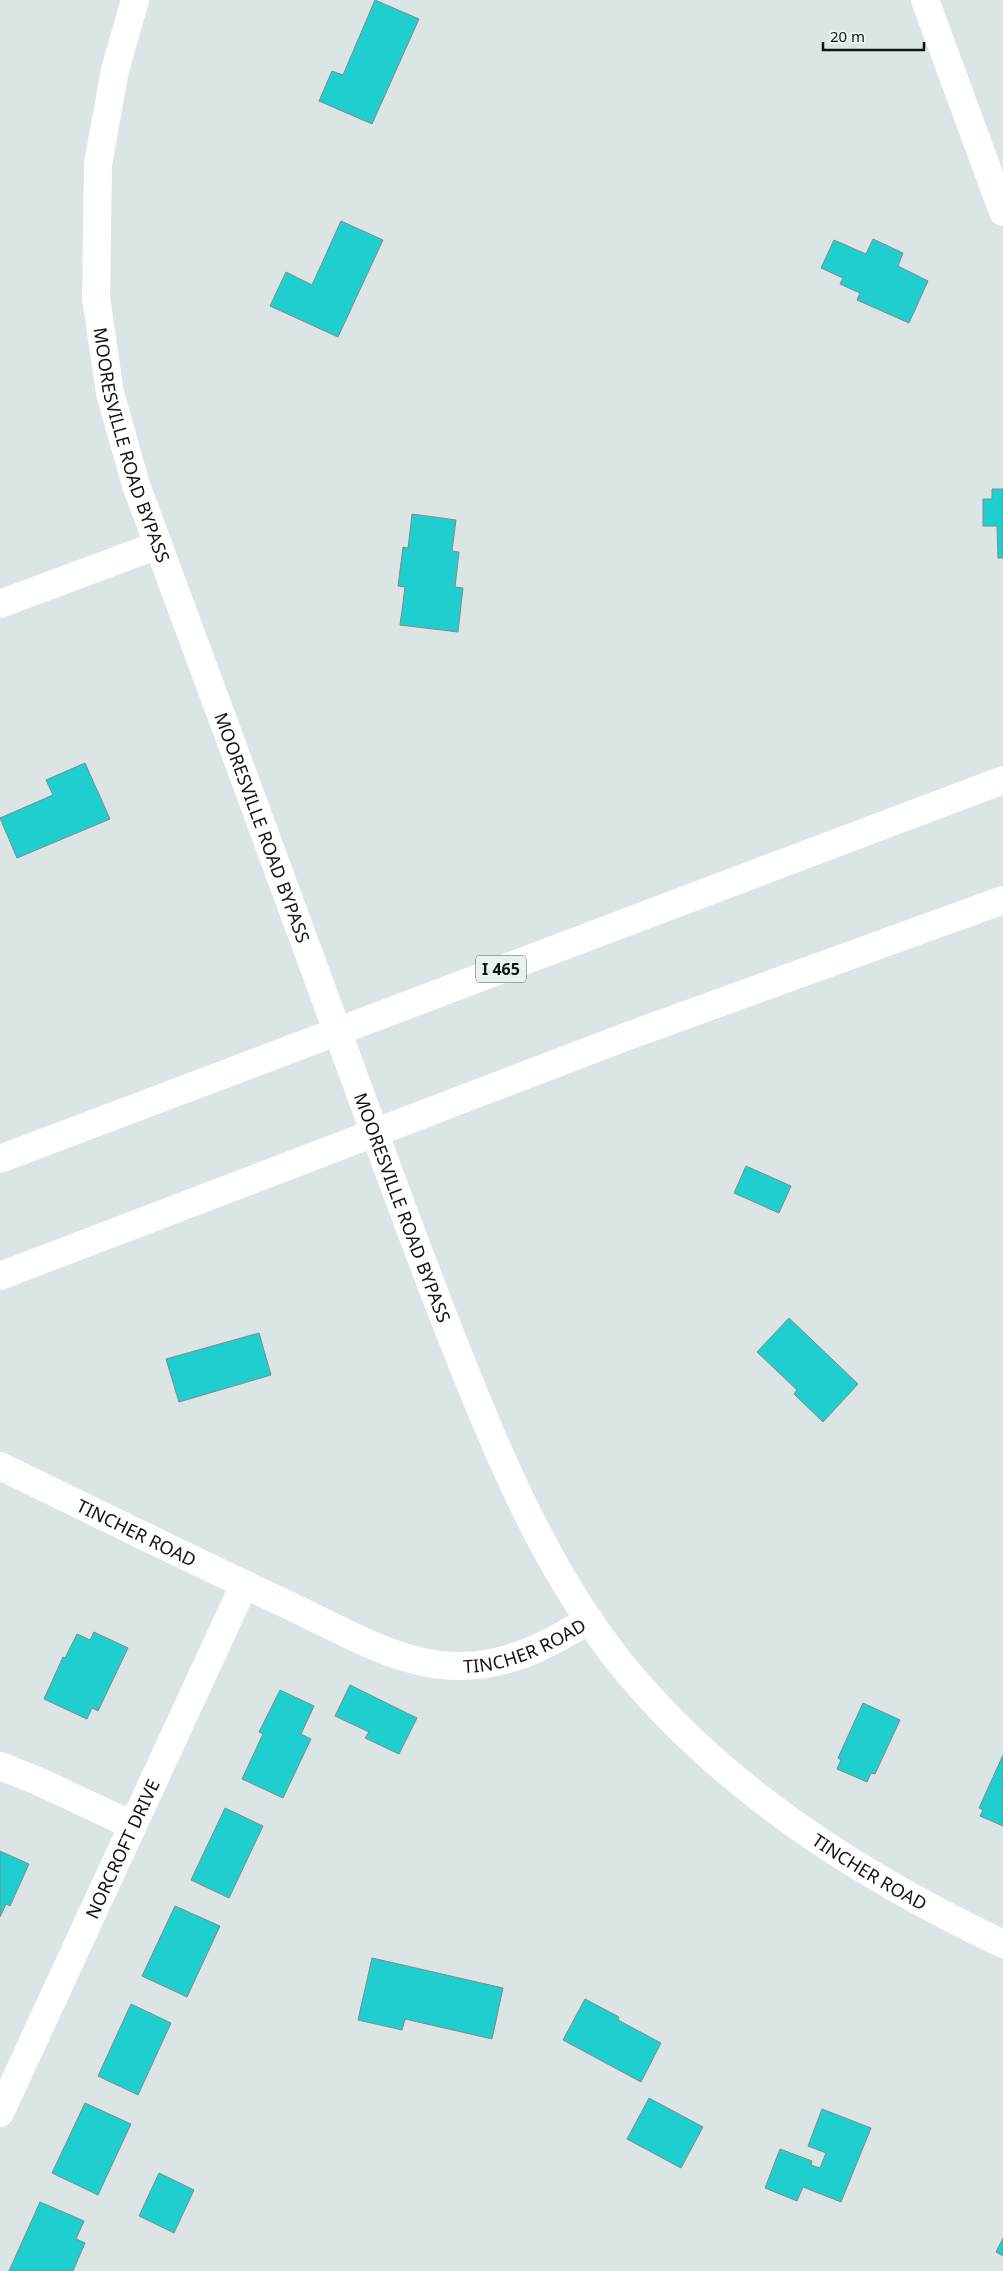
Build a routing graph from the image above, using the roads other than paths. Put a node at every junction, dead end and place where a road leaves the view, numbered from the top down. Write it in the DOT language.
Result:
graph roads {
  1 [pos="135,0"];
  2 [pos="925,0"];
  3 [pos="1003,212"];
  4 [pos="158,545"];
  5 [pos="0,604"];
  6 [pos="1003,780"];
  7 [pos="1003,900"];
  8 [pos="1003,908"];
  9 [pos="968,914"];
  10 [pos="0,1159"];
  11 [pos="0,1276"];
  12 [pos="0,1466"];
  13 [pos="244,1584"];
  14 [pos="589,1620"];
  15 [pos="0,1766"];
  16 [pos="132,1825"];
  17 [pos="1003,1944"];
  18 [pos="0,2114"];
  1 -- 4 [label="main road, MOORESVILLE ROAD BYPASS"];
  2 -- 3 [label="main road"];
  4 -- 5 [label="main road"];
  4 -- 14 [label="main road, MOORESVILLE ROAD BYPASS"];
  6 -- 10 [label="main road, I 465"];
  7 -- 9 [label="main road"];
  8 -- 9 [label="main road"];
  9 -- 11 [label="main road"];
  12 -- 13 [label="main road, TINCHER ROAD"];
  13 -- 14 [label="main road, TINCHER ROAD"];
  13 -- 16 [label="main road, NORCROFT DRIVE"];
  14 -- 17 [label="main road, TINCHER ROAD"];
  15 -- 16 [label="main road"];
  16 -- 18 [label="main road, NORCROFT DRIVE"];
}
